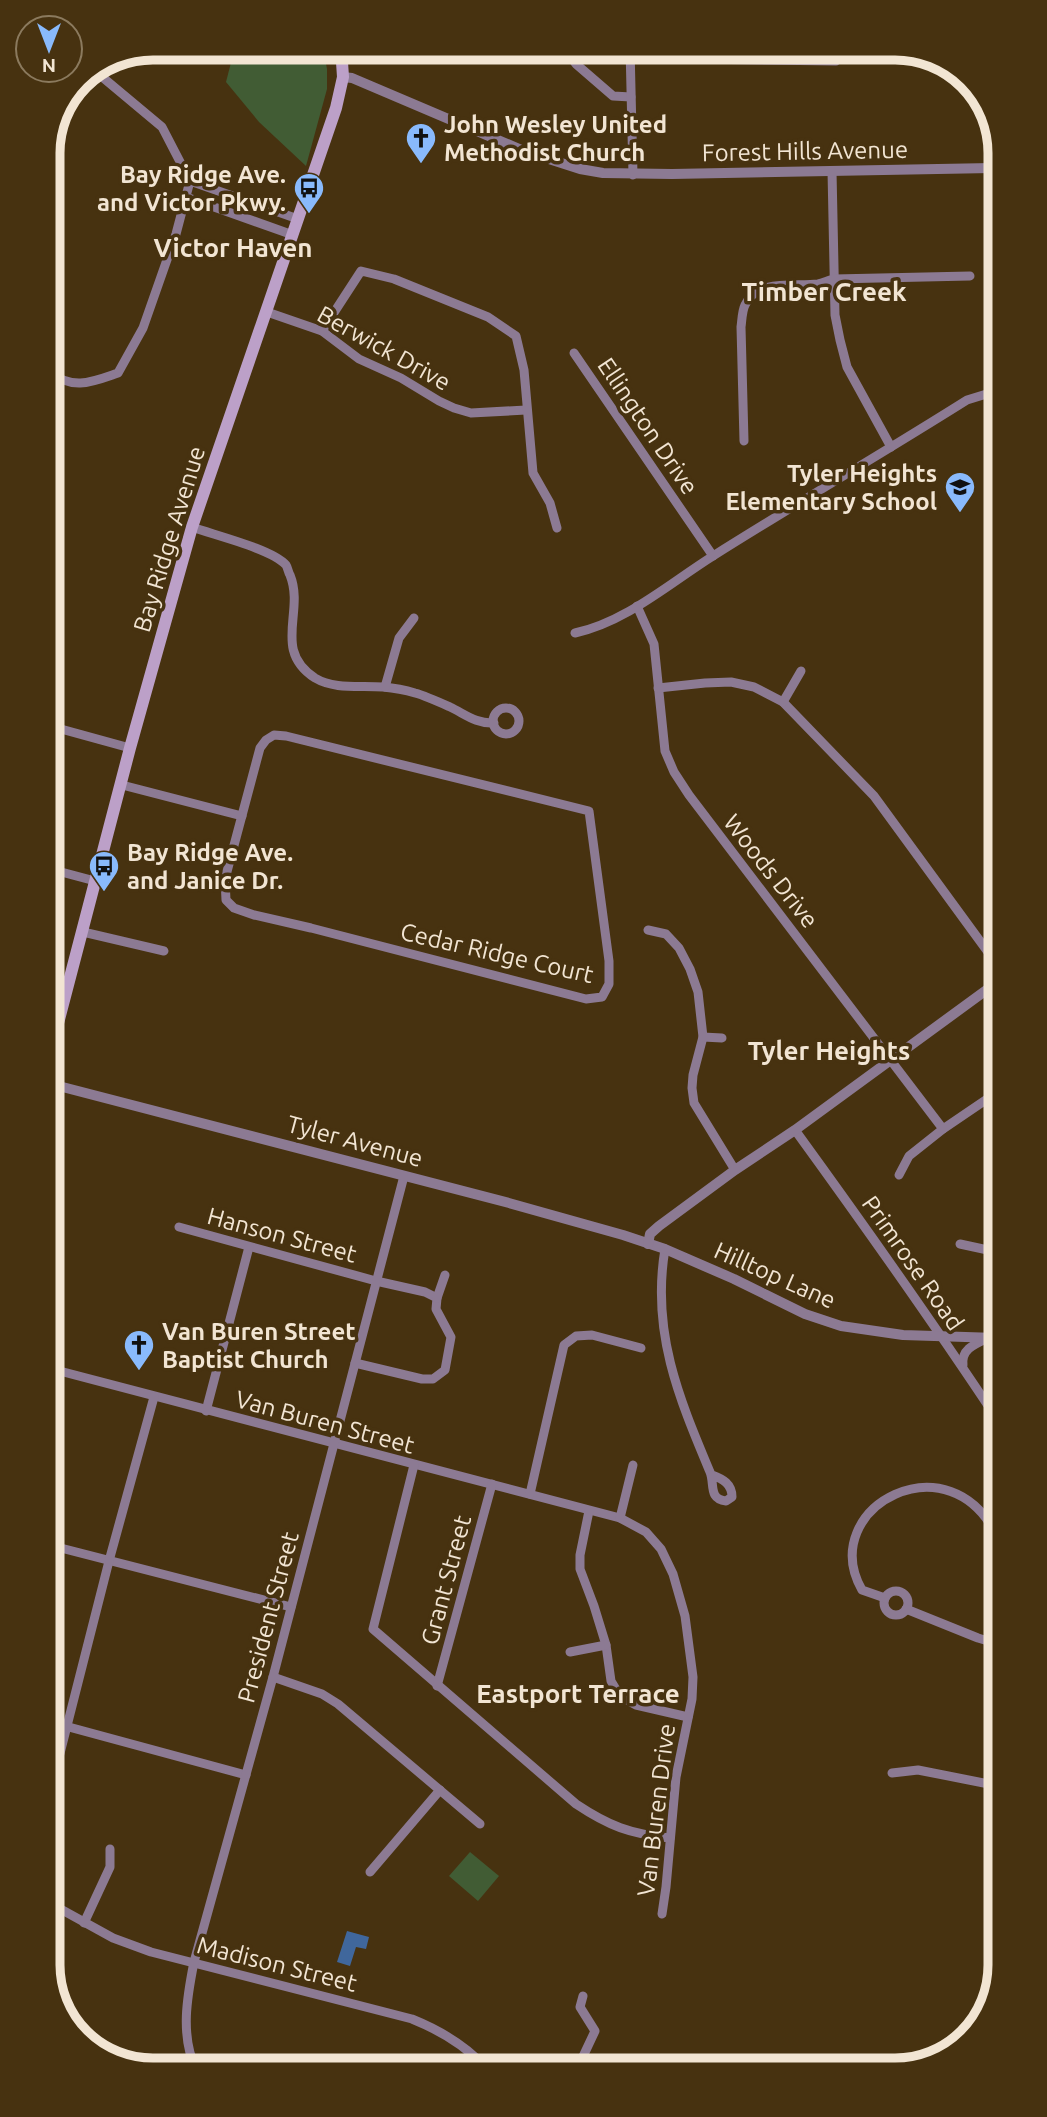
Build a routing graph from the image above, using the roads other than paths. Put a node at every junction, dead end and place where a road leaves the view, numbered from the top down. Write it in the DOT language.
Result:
graph roads {
  1 [pos="342,60"];
  2 [pos="573,60"];
  3 [pos="631,60"];
  4 [pos="766,60"];
  5 [pos="836,61"];
  6 [pos="101,76"];
  7 [pos="343,77"];
  8 [pos="632,97"];
  9 [pos="988,168"];
  10 [pos="832,171"];
  11 [pos="633,175"];
  12 [pos="190,181"];
  13 [pos="186,197"];
  14 [pos="298,219"];
  15 [pos="293,235"];
  16 [pos="970,276"];
  17 [pos="834,279"];
  18 [pos="267,312"];
  19 [pos="322,331"];
  20 [pos="574,353"];
  21 [pos="60,380"];
  22 [pos="988,394"];
  23 [pos="526,411"];
  24 [pos="744,441"];
  25 [pos="891,447"];
  26 [pos="192,527"];
  27 [pos="557,528"];
  28 [pos="713,556"];
  29 [pos="637,606"];
  30 [pos="414,618"];
  31 [pos="575,633"];
  32 [pos="800,671"];
  33 [pos="385,687"];
  34 [pos="658,688"];
  35 [pos="783,702"];
  36 [pos="494,723"];
  37 [pos="60,729"];
  38 [pos="131,748"];
  39 [pos="122,785"];
  40 [pos="242,816"];
  41 [pos="60,872"];
  42 [pos="95,881"];
  43 [pos="648,930"];
  44 [pos="83,932"];
  45 [pos="164,950"];
  46 [pos="988,952"];
  47 [pos="988,988"];
  48 [pos="60,1017"];
  49 [pos="704,1037"];
  50 [pos="722,1038"];
  51 [pos="892,1059"];
  52 [pos="60,1086"];
  53 [pos="988,1098"];
  54 [pos="943,1129"];
  55 [pos="795,1130"];
  56 [pos="735,1170"];
  57 [pos="900,1175"];
  58 [pos="404,1176"];
  59 [pos="179,1227"];
  60 [pos="648,1244"];
  61 [pos="960,1244"];
  62 [pos="250,1247"];
  63 [pos="665,1249"];
  64 [pos="988,1250"];
  65 [pos="445,1275"];
  66 [pos="376,1281"];
  67 [pos="437,1298"];
  68 [pos="940,1336"];
  69 [pos="988,1338"];
  70 [pos="988,1340"];
  71 [pos="641,1348"];
  72 [pos="355,1363"];
  73 [pos="963,1367"];
  74 [pos="60,1372"];
  75 [pos="154,1397"];
  76 [pos="988,1404"];
  77 [pos="206,1411"];
  78 [pos="334,1443"];
  79 [pos="414,1465"];
  80 [pos="632,1465"];
  81 [pos="712,1475"];
  82 [pos="492,1484"];
  83 [pos="530,1494"];
  84 [pos="589,1511"];
  85 [pos="620,1518"];
  86 [pos="988,1524"];
  87 [pos="60,1548"];
  88 [pos="109,1561"];
  89 [pos="885,1598"];
  90 [pos="291,1607"];
  91 [pos="906,1609"];
  92 [pos="988,1641"];
  93 [pos="606,1645"];
  94 [pos="570,1652"];
  95 [pos="273,1676"];
  96 [pos="437,1686"];
  97 [pos="688,1717"];
  98 [pos="60,1724"];
  99 [pos="67,1726"];
  100 [pos="60,1753"];
  101 [pos="892,1773"];
  102 [pos="246,1774"];
  103 [pos="988,1784"];
  104 [pos="440,1790"];
  105 [pos="480,1824"];
  106 [pos="670,1838"];
  107 [pos="110,1849"];
  108 [pos="370,1872"];
  109 [pos="60,1909"];
  110 [pos="662,1914"];
  111 [pos="84,1923"];
  112 [pos="194,1962"];
  113 [pos="583,1996"];
  114 [pos="192,2057"];
  115 [pos="474,2057"];
  116 [pos="582,2058"];
  1 -- 7 [label="main road, Bay Ridge Avenue"];
  2 -- 8 [label="street"];
  3 -- 8 [label="street"];
  4 -- 5 [label="street"];
  6 -- 12 [label="street"];
  7 -- 11 [label="street, Forest Hills Avenue"];
  7 -- 14 [label="main road, Bay Ridge Avenue"];
  8 -- 11 [label="street"];
  9 -- 10 [label="street, Forest Hills Avenue"];
  10 -- 11 [label="street, Forest Hills Avenue"];
  10 -- 17 [label="street"];
  12 -- 13 [label="street"];
  12 -- 14 [label="street"];
  13 -- 15 [label="street"];
  13 -- 21 [label="street"];
  14 -- 15 [label="main road, Bay Ridge Avenue"];
  15 -- 18 [label="main road, Bay Ridge Avenue"];
  16 -- 17 [label="street"];
  17 -- 24 [label="street"];
  17 -- 25 [label="street"];
  18 -- 19 [label="street, Berwick Drive"];
  18 -- 26 [label="main road, Bay Ridge Avenue"];
  19 -- 23 [label="street, Berwick Drive"];
  19 -- 23 [label="street"];
  20 -- 28 [label="street, Ellington Drive"];
  22 -- 25 [label="street"];
  23 -- 27 [label="street"];
  25 -- 28 [label="street"];
  26 -- 33 [label="street"];
  26 -- 38 [label="main road, Bay Ridge Avenue"];
  28 -- 29 [label="street"];
  29 -- 31 [label="street"];
  29 -- 34 [label="street, Woods Drive"];
  30 -- 33 [label="street"];
  32 -- 35 [label="street"];
  33 -- 36 [label="street"];
  34 -- 35 [label="street"];
  34 -- 51 [label="street, Woods Drive"];
  35 -- 46 [label="street"];
  37 -- 38 [label="street"];
  38 -- 39 [label="main road, Bay Ridge Avenue"];
  39 -- 40 [label="street"];
  39 -- 42 [label="main road, Bay Ridge Avenue"];
  40 -- 40 [label="street, Cedar Ridge Court"];
  41 -- 42 [label="street"];
  42 -- 44 [label="main road, Bay Ridge Avenue"];
  43 -- 49 [label="street"];
  44 -- 45 [label="street"];
  44 -- 48 [label="main road, Bay Ridge Avenue"];
  47 -- 51 [label="street"];
  49 -- 50 [label="street"];
  49 -- 56 [label="street"];
  51 -- 54 [label="street, Woods Drive"];
  51 -- 55 [label="street"];
  52 -- 58 [label="street, Tyler Avenue"];
  53 -- 54 [label="street"];
  54 -- 57 [label="street"];
  55 -- 56 [label="street"];
  55 -- 68 [label="street, Primrose Road"];
  56 -- 60 [label="street"];
  58 -- 60 [label="street, Tyler Avenue"];
  58 -- 66 [label="street, President Street"];
  59 -- 62 [label="street, Hanson Street"];
  60 -- 63 [label="street, Tyler Avenue"];
  61 -- 64 [label="street"];
  62 -- 66 [label="street, Hanson Street"];
  62 -- 77 [label="street"];
  63 -- 68 [label="street, Hilltop Lane"];
  63 -- 81 [label="street"];
  65 -- 67 [label="street"];
  66 -- 67 [label="street, Hanson Street"];
  66 -- 72 [label="street, President Street"];
  67 -- 72 [label="street"];
  68 -- 69 [label="street, Hilltop Lane"];
  68 -- 73 [label="street, Primrose Road"];
  70 -- 73 [label="street"];
  71 -- 83 [label="street"];
  72 -- 78 [label="street, President Street"];
  73 -- 76 [label="street, Primrose Road"];
  74 -- 75 [label="street, Van Buren Street"];
  75 -- 77 [label="street, Van Buren Street"];
  75 -- 88 [label="street"];
  77 -- 78 [label="street, Van Buren Street"];
  78 -- 79 [label="street, Van Buren Street"];
  78 -- 90 [label="street, President Street"];
  79 -- 82 [label="street, Van Buren Street"];
  79 -- 96 [label="street"];
  80 -- 85 [label="street"];
  82 -- 83 [label="street, Van Buren Street"];
  82 -- 96 [label="street, Grant Street"];
  83 -- 84 [label="street, Van Buren Street"];
  84 -- 85 [label="street, Van Buren Drive"];
  84 -- 93 [label="street"];
  85 -- 97 [label="street, Van Buren Drive"];
  86 -- 89 [label="street"];
  87 -- 88 [label="street"];
  88 -- 90 [label="street"];
  88 -- 99 [label="street"];
  89 -- 91 [label="street"];
  89 -- 91 [label="street"];
  90 -- 95 [label="street, President Street"];
  91 -- 92 [label="street"];
  93 -- 94 [label="street"];
  93 -- 97 [label="street"];
  95 -- 102 [label="street, President Street"];
  95 -- 104 [label="street"];
  96 -- 106 [label="street"];
  97 -- 106 [label="street, Van Buren Drive"];
  98 -- 99 [label="street"];
  99 -- 100 [label="street"];
  99 -- 102 [label="street"];
  101 -- 103 [label="street"];
  102 -- 112 [label="street, President Street"];
  104 -- 105 [label="street"];
  104 -- 108 [label="street"];
  106 -- 110 [label="street, Van Buren Drive"];
  107 -- 111 [label="street"];
  109 -- 111 [label="street, Madison Street"];
  111 -- 112 [label="street, Madison Street"];
  112 -- 114 [label="street, President Street"];
  112 -- 115 [label="street, Madison Street"];
  113 -- 116 [label="street"];
}
